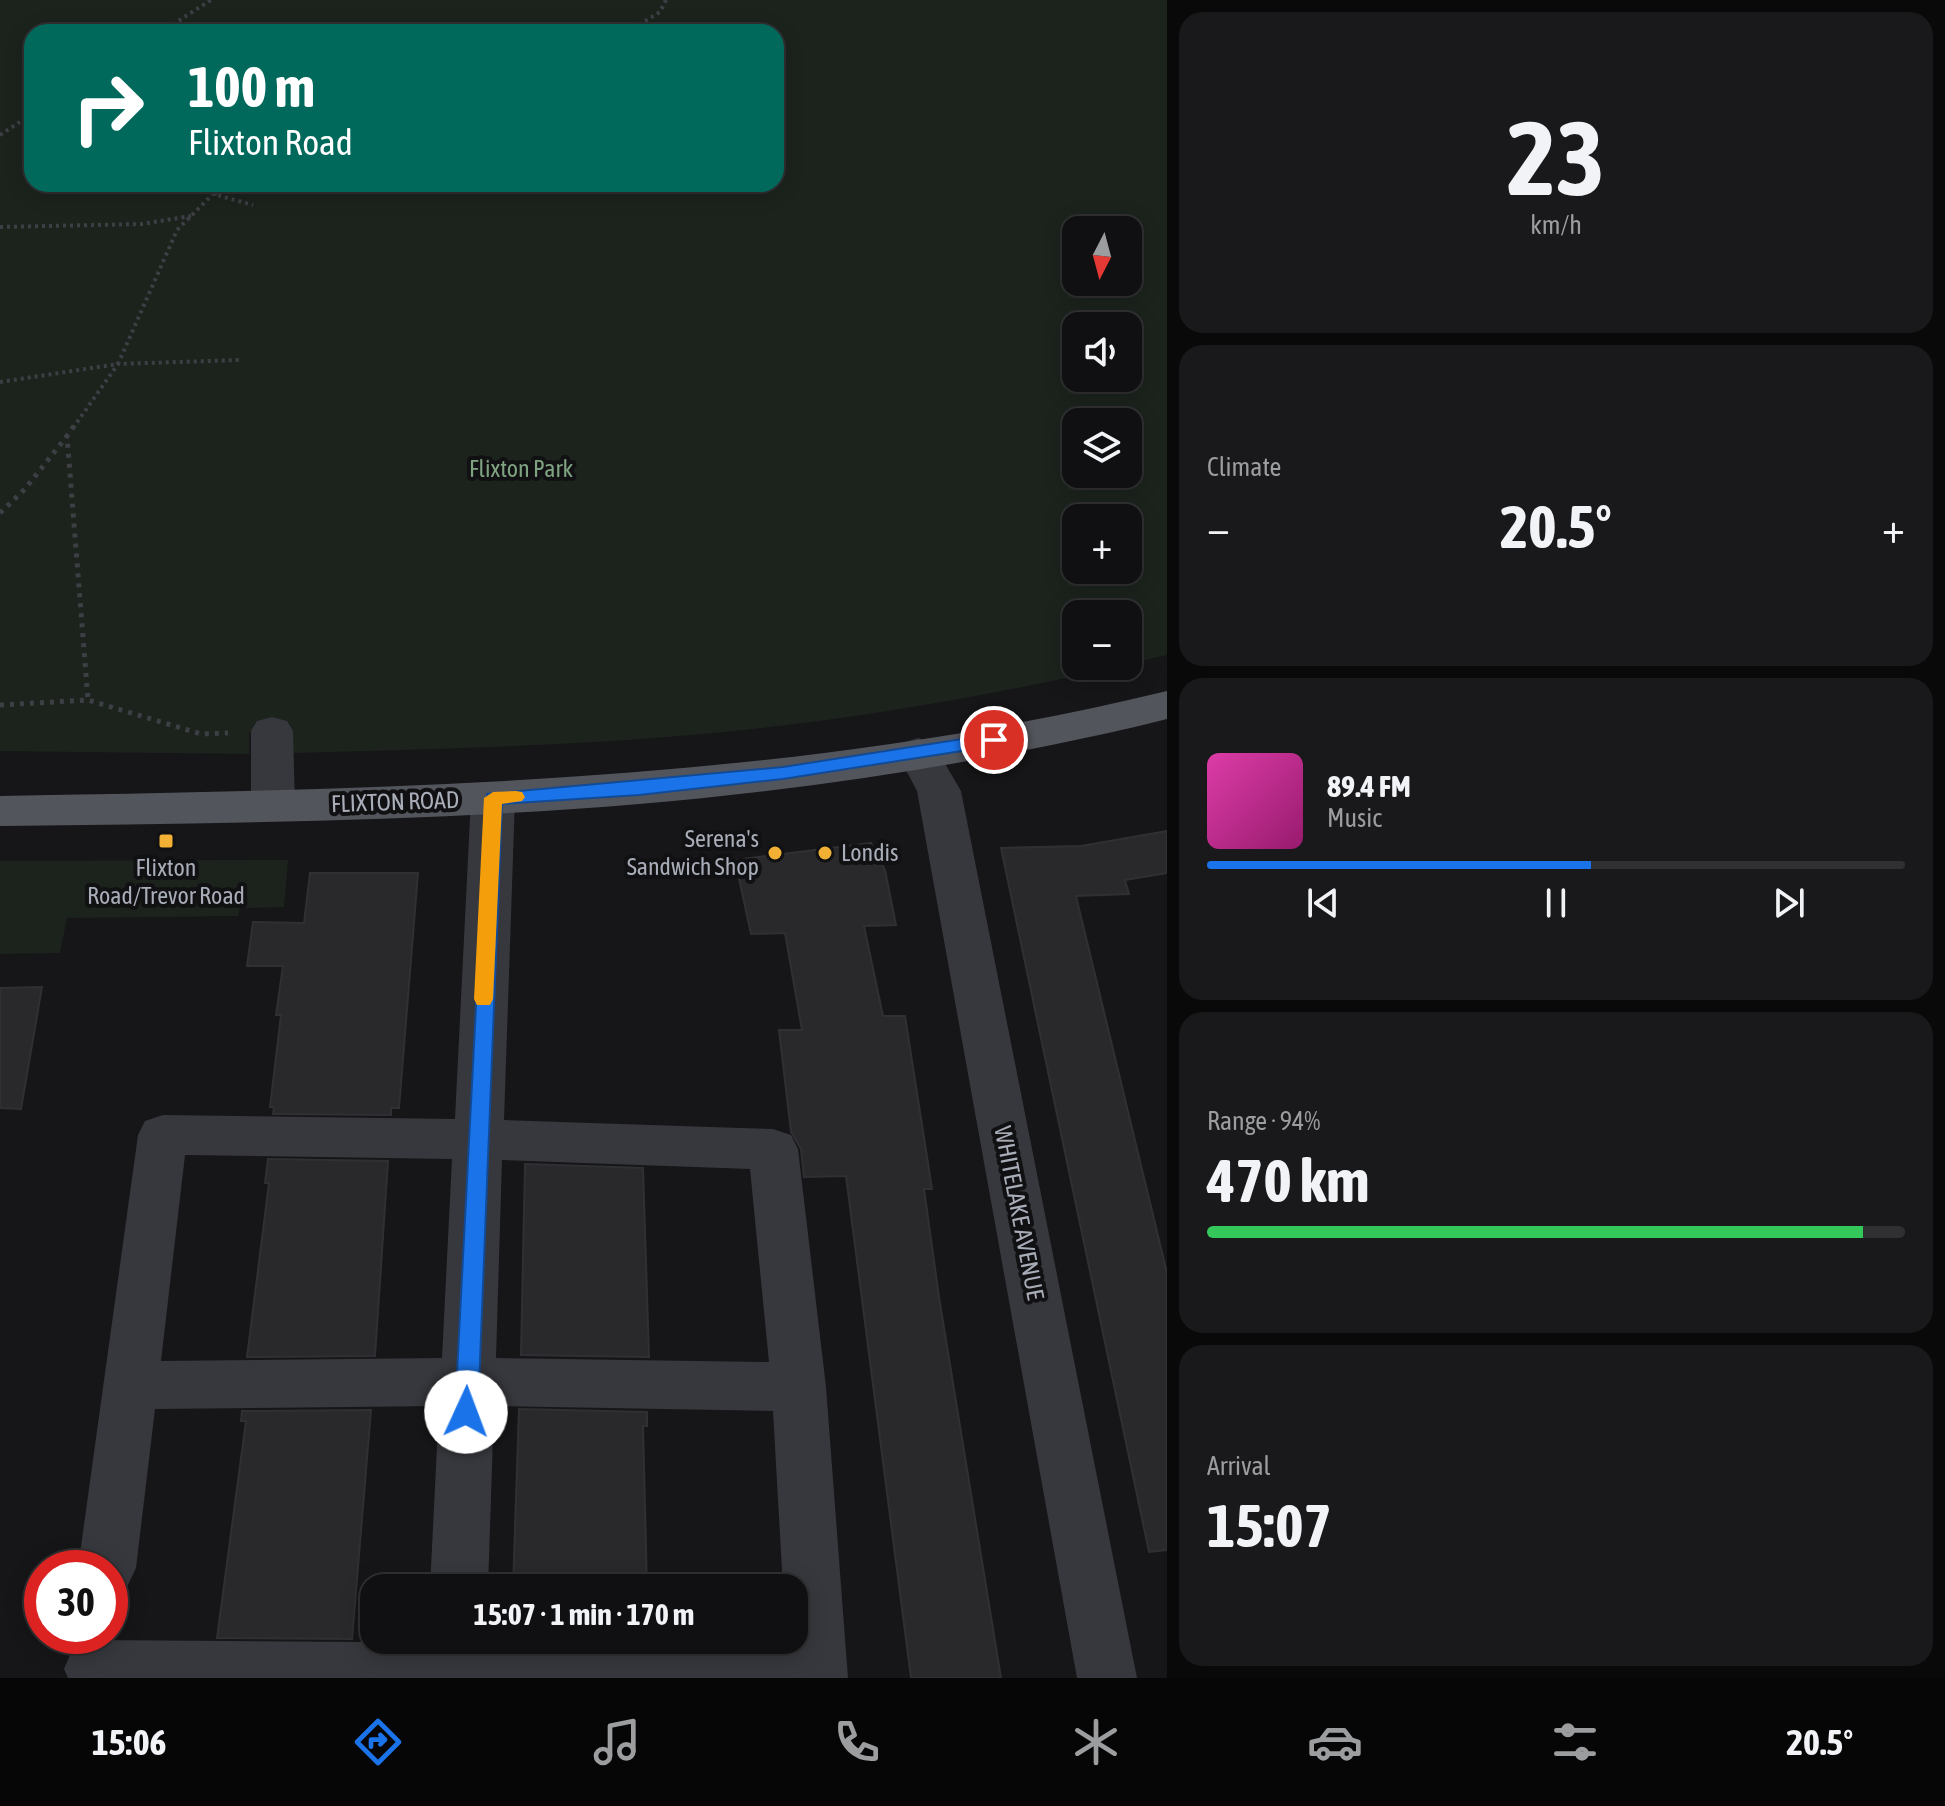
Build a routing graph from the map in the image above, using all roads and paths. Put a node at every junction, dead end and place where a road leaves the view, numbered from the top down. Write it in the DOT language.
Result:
graph roads {
  1 [pos="211,0"];
  2 [pos="666,0"];
  3 [pos="174,24"];
  4 [pos="640,24"];
  5 [pos="24,119"];
  6 [pos="0,135"];
  7 [pos="219,192"];
  8 [pos="213,194"];
  9 [pos="253,205"];
  10 [pos="192,215"];
  11 [pos="0,227"];
  12 [pos="239,360"];
  13 [pos="118,364"];
  14 [pos="0,382"];
  15 [pos="67,436"];
  16 [pos="0,513"];
  17 [pos="88,700"];
  18 [pos="0,705"];
  19 [pos="1167,705"];
  20 [pos="252,732"];
  21 [pos="918,753"];
  22 [pos="493,798"];
  23 [pos="273,806"];
  24 [pos="0,811"];
  25 [pos="477,1139"];
  26 [pos="467,1382"];
  27 [pos="131,1385"];
  28 [pos="799,1387"];
  29 [pos="109,1550"];
  30 [pos="460,1574"];
  31 [pos="95,1661"];
  32 [pos="456,1663"];
  33 [pos="818,1676"];
  34 [pos="1107,1678"];
  1 -- 3 [label="path"];
  2 -- 4 [label="path"];
  5 -- 6 [label="path"];
  7 -- 8 [label="path"];
  8 -- 9 [label="path"];
  8 -- 10 [label="path"];
  10 -- 11 [label="path"];
  10 -- 13 [label="path"];
  12 -- 13 [label="path"];
  13 -- 14 [label="path"];
  13 -- 15 [label="path"];
  15 -- 16 [label="path"];
  15 -- 17 [label="path"];
  17 -- 18 [label="path"];
  17 -- 20 [label="path"];
  19 -- 21 [label="main road, FLIXTON ROAD"];
  20 -- 23 [label="street"];
  21 -- 22 [label="main road, FLIXTON ROAD"];
  21 -- 34 [label="street, WHITELAKE AVENUE"];
  22 -- 23 [label="main road, FLIXTON ROAD"];
  22 -- 25 [label="street"];
  23 -- 24 [label="main road, FLIXTON ROAD"];
  25 -- 26 [label="street"];
  25 -- 27 [label="street"];
  25 -- 28 [label="street"];
  26 -- 27 [label="street"];
  26 -- 28 [label="street"];
  26 -- 30 [label="street"];
  27 -- 29 [label="street"];
  28 -- 33 [label="street"];
  31 -- 32 [label="street"];
  32 -- 33 [label="street"];
}
